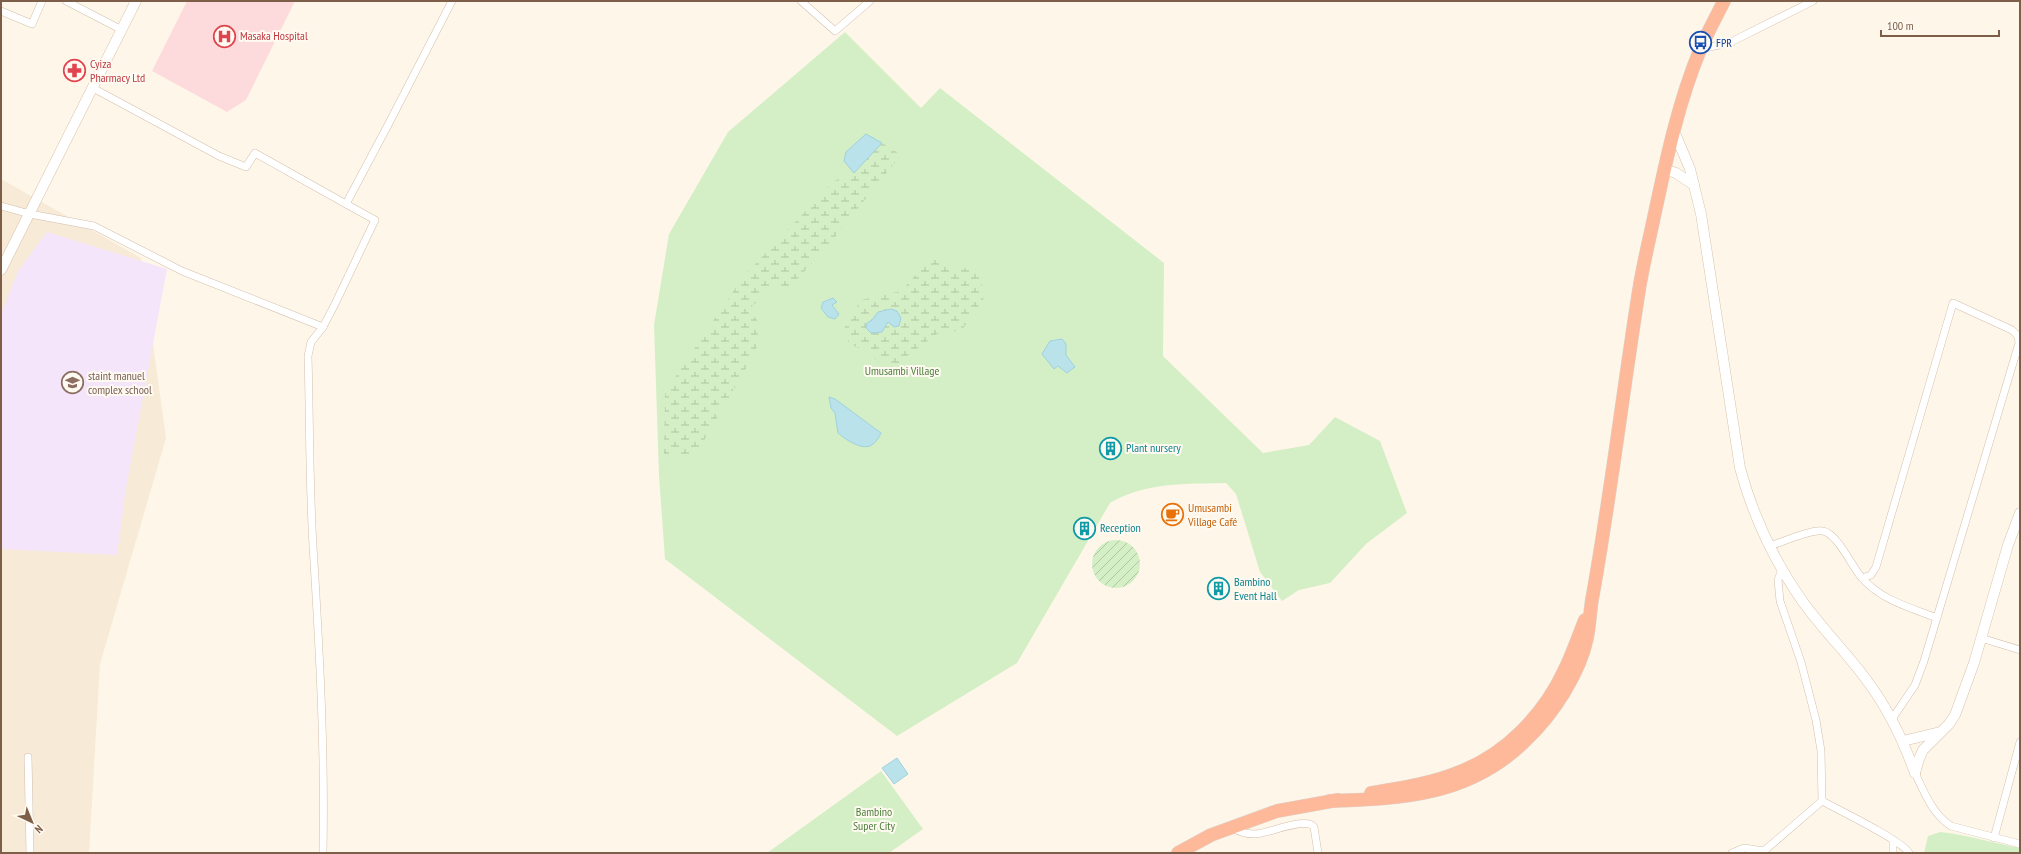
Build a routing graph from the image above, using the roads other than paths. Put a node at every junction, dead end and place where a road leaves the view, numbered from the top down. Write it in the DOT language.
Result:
graph roads {
  1 [pos="42,1"];
  2 [pos="66,1"];
  3 [pos="136,1"];
  4 [pos="452,1"];
  5 [pos="801,1"];
  6 [pos="870,1"];
  7 [pos="1724,1"];
  8 [pos="1813,1"];
  9 [pos="1,11"];
  10 [pos="122,30"];
  11 [pos="1700,49"];
  12 [pos="93,88"];
  13 [pos="1674,131"];
  14 [pos="1664,169"];
  15 [pos="1694,185"];
  16 [pos="346,204"];
  17 [pos="1,206"];
  18 [pos="30,214"];
  19 [pos="1,270"];
  20 [pos="323,327"];
  21 [pos="2020,513"];
  22 [pos="1770,546"];
  23 [pos="1782,568"];
  24 [pos="1862,578"];
  25 [pos="1937,618"];
  26 [pos="1981,638"];
  27 [pos="2020,650"];
  28 [pos="1892,719"];
  29 [pos="1942,731"];
  30 [pos="1903,741"];
  31 [pos="2020,742"];
  32 [pos="28,757"];
  33 [pos="1915,773"];
  34 [pos="1822,801"];
  35 [pos="1231,827"];
  36 [pos="1994,838"];
  37 [pos="1892,840"];
  38 [pos="2020,844"];
  39 [pos="1766,852"];
  40 [pos="30,853"];
  41 [pos="323,853"];
  42 [pos="1178,853"];
  43 [pos="1318,853"];
  44 [pos="1732,853"];
  45 [pos="1893,853"];
  46 [pos="1909,853"];
  1 -- 9 [label="street"];
  2 -- 10 [label="street"];
  3 -- 10 [label="street"];
  4 -- 16 [label="street"];
  5 -- 6 [label="street"];
  7 -- 11 [label="highway"];
  8 -- 11 [label="street"];
  10 -- 12 [label="street"];
  11 -- 13 [label="highway"];
  12 -- 16 [label="street"];
  12 -- 18 [label="street"];
  13 -- 14 [label="highway"];
  13 -- 15 [label="street"];
  14 -- 15 [label="street"];
  14 -- 35 [label="highway"];
  15 -- 22 [label="street"];
  16 -- 20 [label="street"];
  17 -- 18 [label="street"];
  18 -- 19 [label="street"];
  18 -- 20 [label="street"];
  20 -- 41 [label="street"];
  21 -- 26 [label="street"];
  22 -- 23 [label="street"];
  22 -- 24 [label="street"];
  23 -- 28 [label="street"];
  23 -- 34 [label="street"];
  24 -- 25 [label="street"];
  24 -- 25 [label="street"];
  25 -- 28 [label="street"];
  26 -- 27 [label="street"];
  26 -- 29 [label="street"];
  28 -- 30 [label="street"];
  29 -- 30 [label="street"];
  29 -- 33 [label="street"];
  30 -- 33 [label="street"];
  31 -- 36 [label="street"];
  32 -- 40 [label="street"];
  33 -- 36 [label="street"];
  34 -- 37 [label="street"];
  34 -- 39 [label="street"];
  35 -- 42 [label="highway"];
  35 -- 43 [label="street"];
  36 -- 38 [label="street"];
  37 -- 45 [label="street"];
  37 -- 46 [label="street"];
  39 -- 44 [label="street"];
}
